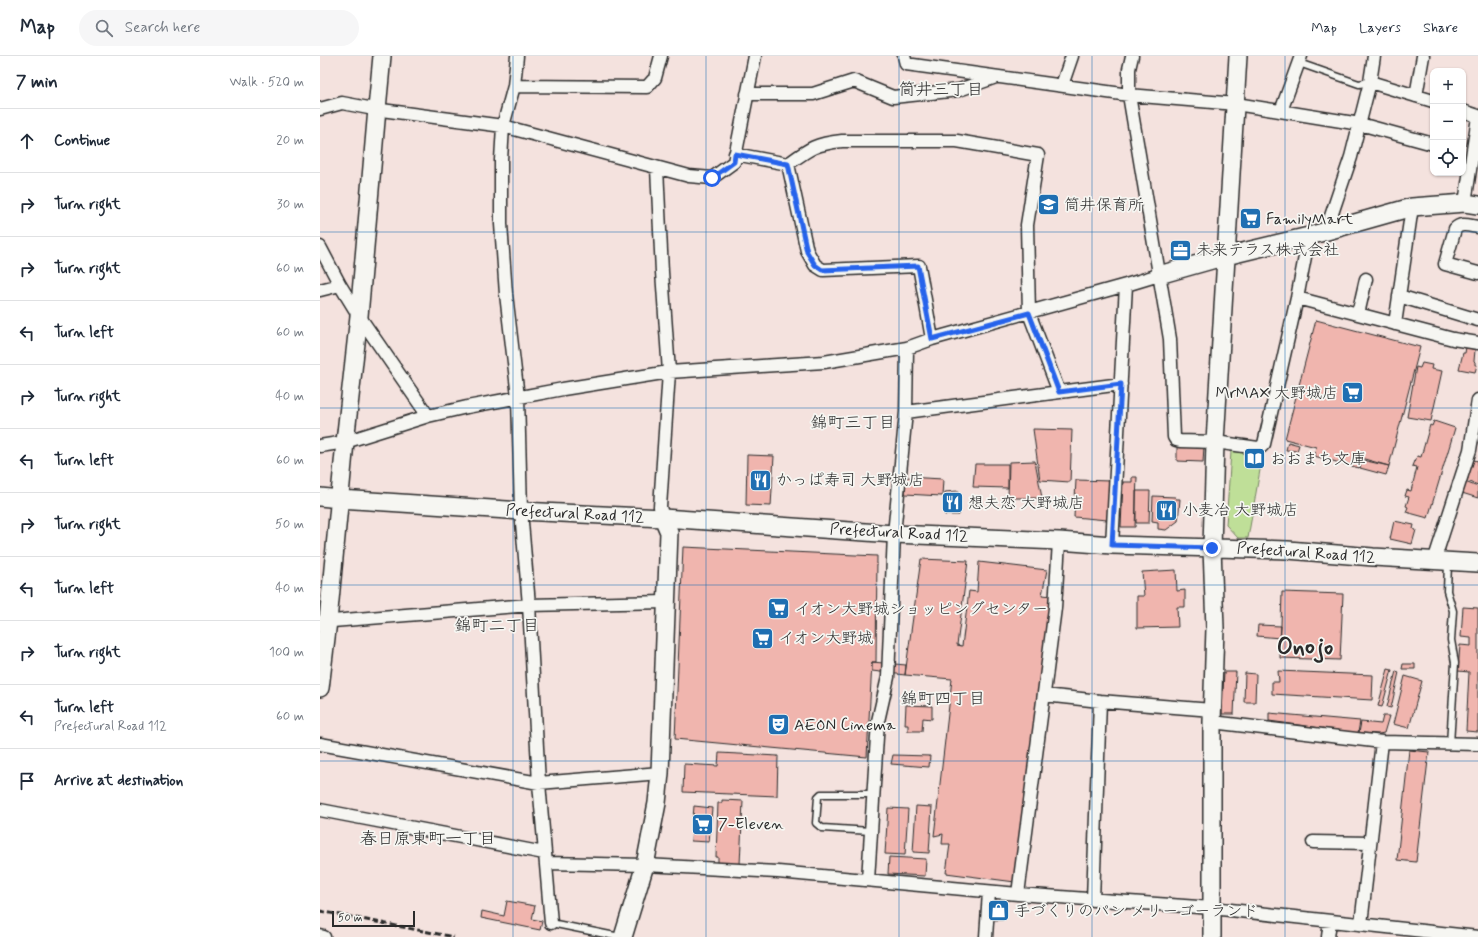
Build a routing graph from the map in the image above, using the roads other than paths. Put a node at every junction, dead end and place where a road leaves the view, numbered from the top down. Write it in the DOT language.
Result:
graph roads {
  1 [pos="382,56"];
  2 [pos="517,56"];
  3 [pos="661,56"];
  4 [pos="755,56"];
  5 [pos="904,56"];
  6 [pos="1072,56"];
  7 [pos="1132,56"];
  8 [pos="1238,56"];
  9 [pos="1374,56"];
  10 [pos="1423,56"];
  11 [pos="1300,59"];
  12 [pos="997,76"];
  13 [pos="1370,82"];
  14 [pos="1062,85"];
  15 [pos="514,86"];
  16 [pos="747,94"];
  17 [pos="1129,95"];
  18 [pos="1416,96"];
  19 [pos="1430,100"];
  20 [pos="1236,104"];
  21 [pos="320,109"];
  22 [pos="376,109"];
  23 [pos="1281,111"];
  24 [pos="1466,112"];
  25 [pos="1478,116"];
  26 [pos="1360,124"];
  27 [pos="503,126"];
  28 [pos="1430,143"];
  29 [pos="735,154"];
  30 [pos="1467,154"];
  31 [pos="788,164"];
  32 [pos="657,168"];
  33 [pos="1471,204"];
  34 [pos="1412,207"];
  35 [pos="1478,227"];
  36 [pos="1326,231"];
  37 [pos="1309,236"];
  38 [pos="320,247"];
  39 [pos="1226,256"];
  40 [pos="1478,273"];
  41 [pos="1159,275"];
  42 [pos="1366,279"];
  43 [pos="340,285"];
  44 [pos="1126,285"];
  45 [pos="320,290"];
  46 [pos="1400,296"];
  47 [pos="1297,298"];
  48 [pos="1029,313"];
  49 [pos="1358,314"];
  50 [pos="359,316"];
  51 [pos="1478,320"];
  52 [pos="1395,324"];
  53 [pos="932,339"];
  54 [pos="1478,343"];
  55 [pos="907,348"];
  56 [pos="669,372"];
  57 [pos="1121,384"];
  58 [pos="1059,392"];
  59 [pos="518,397"];
  60 [pos="1478,400"];
  61 [pos="906,412"];
  62 [pos="428,416"];
  63 [pos="1475,431"];
  64 [pos="344,442"];
  65 [pos="1215,442"];
  66 [pos="320,446"];
  67 [pos="320,497"];
  68 [pos="340,499"];
  69 [pos="521,511"];
  70 [pos="663,518"];
  71 [pos="894,534"];
  72 [pos="1059,541"];
  73 [pos="1112,545"];
  74 [pos="1212,548"];
  75 [pos="1441,561"];
  76 [pos="1478,563"];
  77 [pos="666,602"];
  78 [pos="529,605"];
  79 [pos="324,621"];
  80 [pos="320,688"];
  81 [pos="1044,695"];
  82 [pos="1100,701"];
  83 [pos="1212,716"];
  84 [pos="1382,742"];
  85 [pos="320,744"];
  86 [pos="1450,744"];
  87 [pos="1478,744"];
  88 [pos="660,773"];
  89 [pos="539,783"];
  90 [pos="873,794"];
  91 [pos="320,810"];
  92 [pos="871,831"];
  93 [pos="1313,842"];
  94 [pos="1370,843"];
  95 [pos="545,858"];
  96 [pos="645,865"];
  97 [pos="868,880"];
  98 [pos="989,892"];
  99 [pos="1018,894"];
  100 [pos="1093,900"];
  101 [pos="1212,908"];
  102 [pos="1330,921"];
  103 [pos="551,923"];
  104 [pos="1361,924"];
  105 [pos="320,936"];
  106 [pos="324,937"];
  107 [pos="621,937"];
  108 [pos="986,937"];
  109 [pos="1212,937"];
  110 [pos="1328,937"];
  111 [pos="1478,937"];
  1 -- 22 [label="street"];
  2 -- 15 [label="street"];
  3 -- 15 [label="street"];
  4 -- 16 [label="street"];
  5 -- 12 [label="street"];
  6 -- 14 [label="street"];
  7 -- 17 [label="street"];
  8 -- 20 [label="street"];
  9 -- 13 [label="street"];
  10 -- 18 [label="street"];
  11 -- 13 [label="lane"];
  11 -- 23 [label="street"];
  12 -- 14 [label="street"];
  12 -- 16 [label="street"];
  13 -- 18 [label="street"];
  13 -- 26 [label="street"];
  14 -- 17 [label="street"];
  15 -- 27 [label="street"];
  16 -- 29 [label="street"];
  17 -- 20 [label="street"];
  17 -- 41 [label="street"];
  18 -- 19 [label="street"];
  20 -- 23 [label="street"];
  20 -- 39 [label="street"];
  21 -- 22 [label="street"];
  22 -- 27 [label="street"];
  22 -- 50 [label="street"];
  23 -- 26 [label="street"];
  24 -- 25 [label="street"];
  25 -- 30 [label="street"];
  26 -- 28 [label="street"];
  26 -- 36 [label="street"];
  27 -- 32 [label="street"];
  27 -- 59 [label="street"];
  29 -- 31 [label="street"];
  29 -- 32 [label="street"];
  30 -- 33 [label="street"];
  31 -- 48 [label="street"];
  31 -- 53 [label="street"];
  32 -- 56 [label="street"];
  33 -- 34 [label="street"];
  34 -- 36 [label="street"];
  34 -- 46 [label="street"];
  35 -- 40 [label="street"];
  36 -- 37 [label="street"];
  37 -- 39 [label="street"];
  37 -- 47 [label="street"];
  38 -- 43 [label="street"];
  39 -- 41 [label="street"];
  39 -- 65 [label="street"];
  41 -- 44 [label="street"];
  41 -- 65 [label="street"];
  42 -- 49 [label="street"];
  43 -- 45 [label="street"];
  43 -- 50 [label="street"];
  44 -- 48 [label="street"];
  44 -- 57 [label="street"];
  46 -- 51 [label="street"];
  46 -- 52 [label="street"];
  47 -- 49 [label="street"];
  47 -- 65 [label="street"];
  48 -- 53 [label="street"];
  48 -- 58 [label="street"];
  49 -- 52 [label="street"];
  50 -- 62 [label="street"];
  50 -- 64 [label="street"];
  52 -- 54 [label="street"];
  53 -- 55 [label="street"];
  55 -- 56 [label="street"];
  55 -- 61 [label="street"];
  56 -- 59 [label="street"];
  56 -- 70 [label="street"];
  57 -- 58 [label="street"];
  57 -- 73 [label="street"];
  58 -- 61 [label="street"];
  59 -- 62 [label="street"];
  59 -- 69 [label="street"];
  60 -- 63 [label="street"];
  61 -- 71 [label="street"];
  62 -- 64 [label="street"];
  63 -- 75 [label="street"];
  64 -- 66 [label="street"];
  64 -- 68 [label="street"];
  65 -- 74 [label="street"];
  67 -- 68 [label="street, Prefectural Road 112"];
  68 -- 69 [label="street, Prefectural Road 112"];
  68 -- 79 [label="street"];
  69 -- 70 [label="street, Prefectural Road 112"];
  69 -- 78 [label="street"];
  70 -- 71 [label="street, Prefectural Road 112"];
  70 -- 77 [label="street"];
  71 -- 72 [label="street, Prefectural Road 112"];
  71 -- 90 [label="street"];
  72 -- 73 [label="street, Prefectural Road 112"];
  72 -- 81 [label="street"];
  73 -- 74 [label="street, Prefectural Road 112"];
  74 -- 75 [label="street, Prefectural Road 112"];
  74 -- 83 [label="street"];
  75 -- 76 [label="street, Prefectural Road 112"];
  75 -- 86 [label="lane"];
  77 -- 78 [label="street"];
  77 -- 88 [label="street"];
  78 -- 79 [label="street"];
  78 -- 89 [label="street"];
  79 -- 80 [label="street"];
  81 -- 82 [label="street"];
  81 -- 99 [label="street"];
  82 -- 83 [label="street"];
  82 -- 100 [label="street"];
  83 -- 84 [label="street"];
  83 -- 101 [label="street"];
  84 -- 86 [label="street"];
  84 -- 94 [label="street"];
  85 -- 89 [label="street"];
  86 -- 87 [label="street"];
  88 -- 89 [label="street"];
  88 -- 96 [label="street"];
  89 -- 95 [label="street"];
  90 -- 92 [label="street"];
  90 -- 92 [label="lane"];
  91 -- 95 [label="street"];
  92 -- 97 [label="street"];
  93 -- 94 [label="street"];
  94 -- 104 [label="street"];
  95 -- 96 [label="street"];
  95 -- 103 [label="street"];
  96 -- 97 [label="street"];
  96 -- 107 [label="street"];
  97 -- 98 [label="street"];
  98 -- 99 [label="street"];
  98 -- 108 [label="street"];
  99 -- 100 [label="street"];
  100 -- 101 [label="street"];
  101 -- 102 [label="street"];
  101 -- 109 [label="street"];
  102 -- 104 [label="street"];
  102 -- 110 [label="street"];
  103 -- 107 [label="lane"];
  104 -- 111 [label="street"];
  105 -- 106 [label="street"];
}
